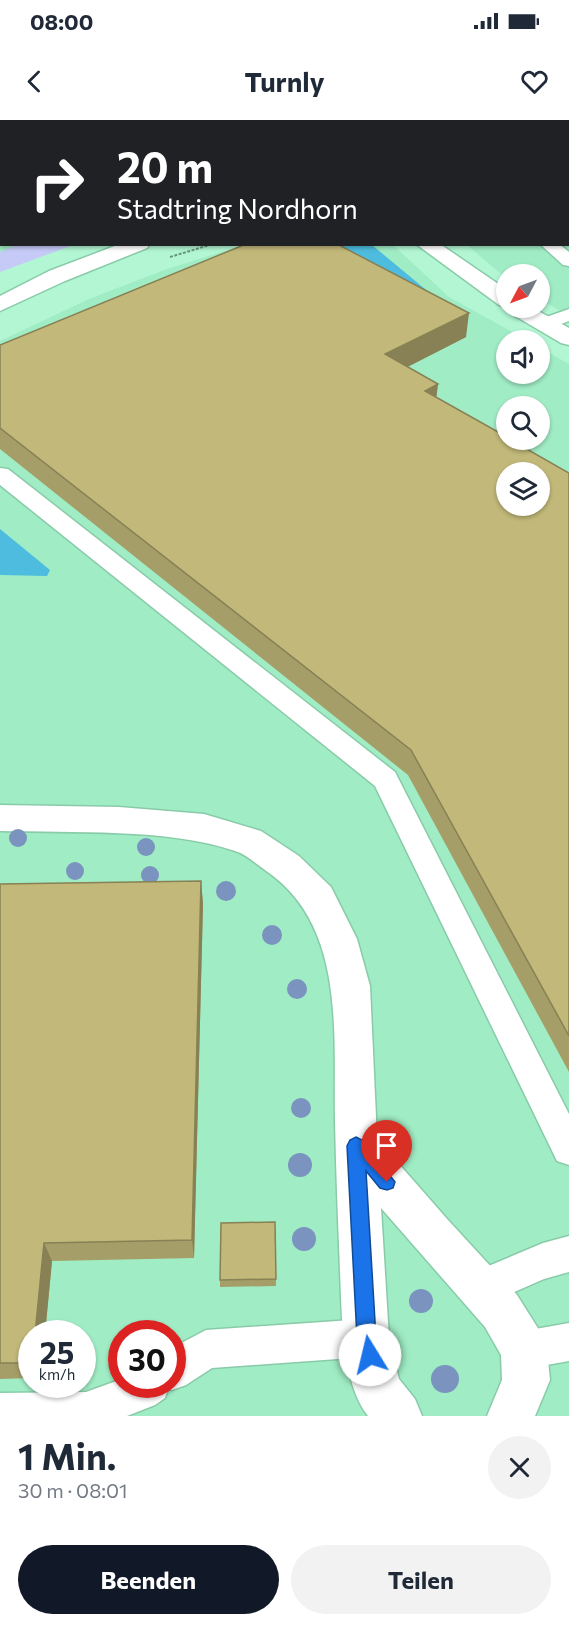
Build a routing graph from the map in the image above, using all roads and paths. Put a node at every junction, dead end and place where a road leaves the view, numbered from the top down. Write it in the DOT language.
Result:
graph roads {
  1 [pos="135,246"];
  2 [pos="429,246"];
  3 [pos="446,246"];
  4 [pos="550,246"];
  5 [pos="569,261"];
  6 [pos="486,288"];
  7 [pos="496,294"];
  8 [pos="0,304"];
  9 [pos="569,314"];
  10 [pos="535,318"];
  11 [pos="545,324"];
  12 [pos="569,338"];
  13 [pos="0,474"];
  14 [pos="0,818"];
  15 [pos="356,1146"];
  16 [pos="569,1149"];
  17 [pos="569,1254"];
  18 [pos="480,1288"];
  19 [pos="366,1338"];
  20 [pos="569,1342"];
  21 [pos="524,1350"];
  22 [pos="186,1362"];
  23 [pos="123,1398"];
  24 [pos="0,1413"];
  25 [pos="398,1416"];
  26 [pos="511,1416"];
  1 -- 8 [label="street"];
  2 -- 6 [label="street"];
  3 -- 6 [label="street"];
  4 -- 5 [label="lane"];
  6 -- 7 [label="street"];
  9 -- 11 [label="lane"];
  10 -- 11 [label="street"];
  11 -- 12 [label="street"];
  13 -- 16 [label="lane"];
  14 -- 15 [label="street"];
  15 -- 18 [label="street"];
  15 -- 19 [label="street"];
  17 -- 18 [label="lane"];
  18 -- 21 [label="street"];
  19 -- 22 [label="lane"];
  19 -- 25 [label="street"];
  20 -- 21 [label="lane"];
  21 -- 26 [label="street"];
  23 -- 24 [label="lane"];
}
